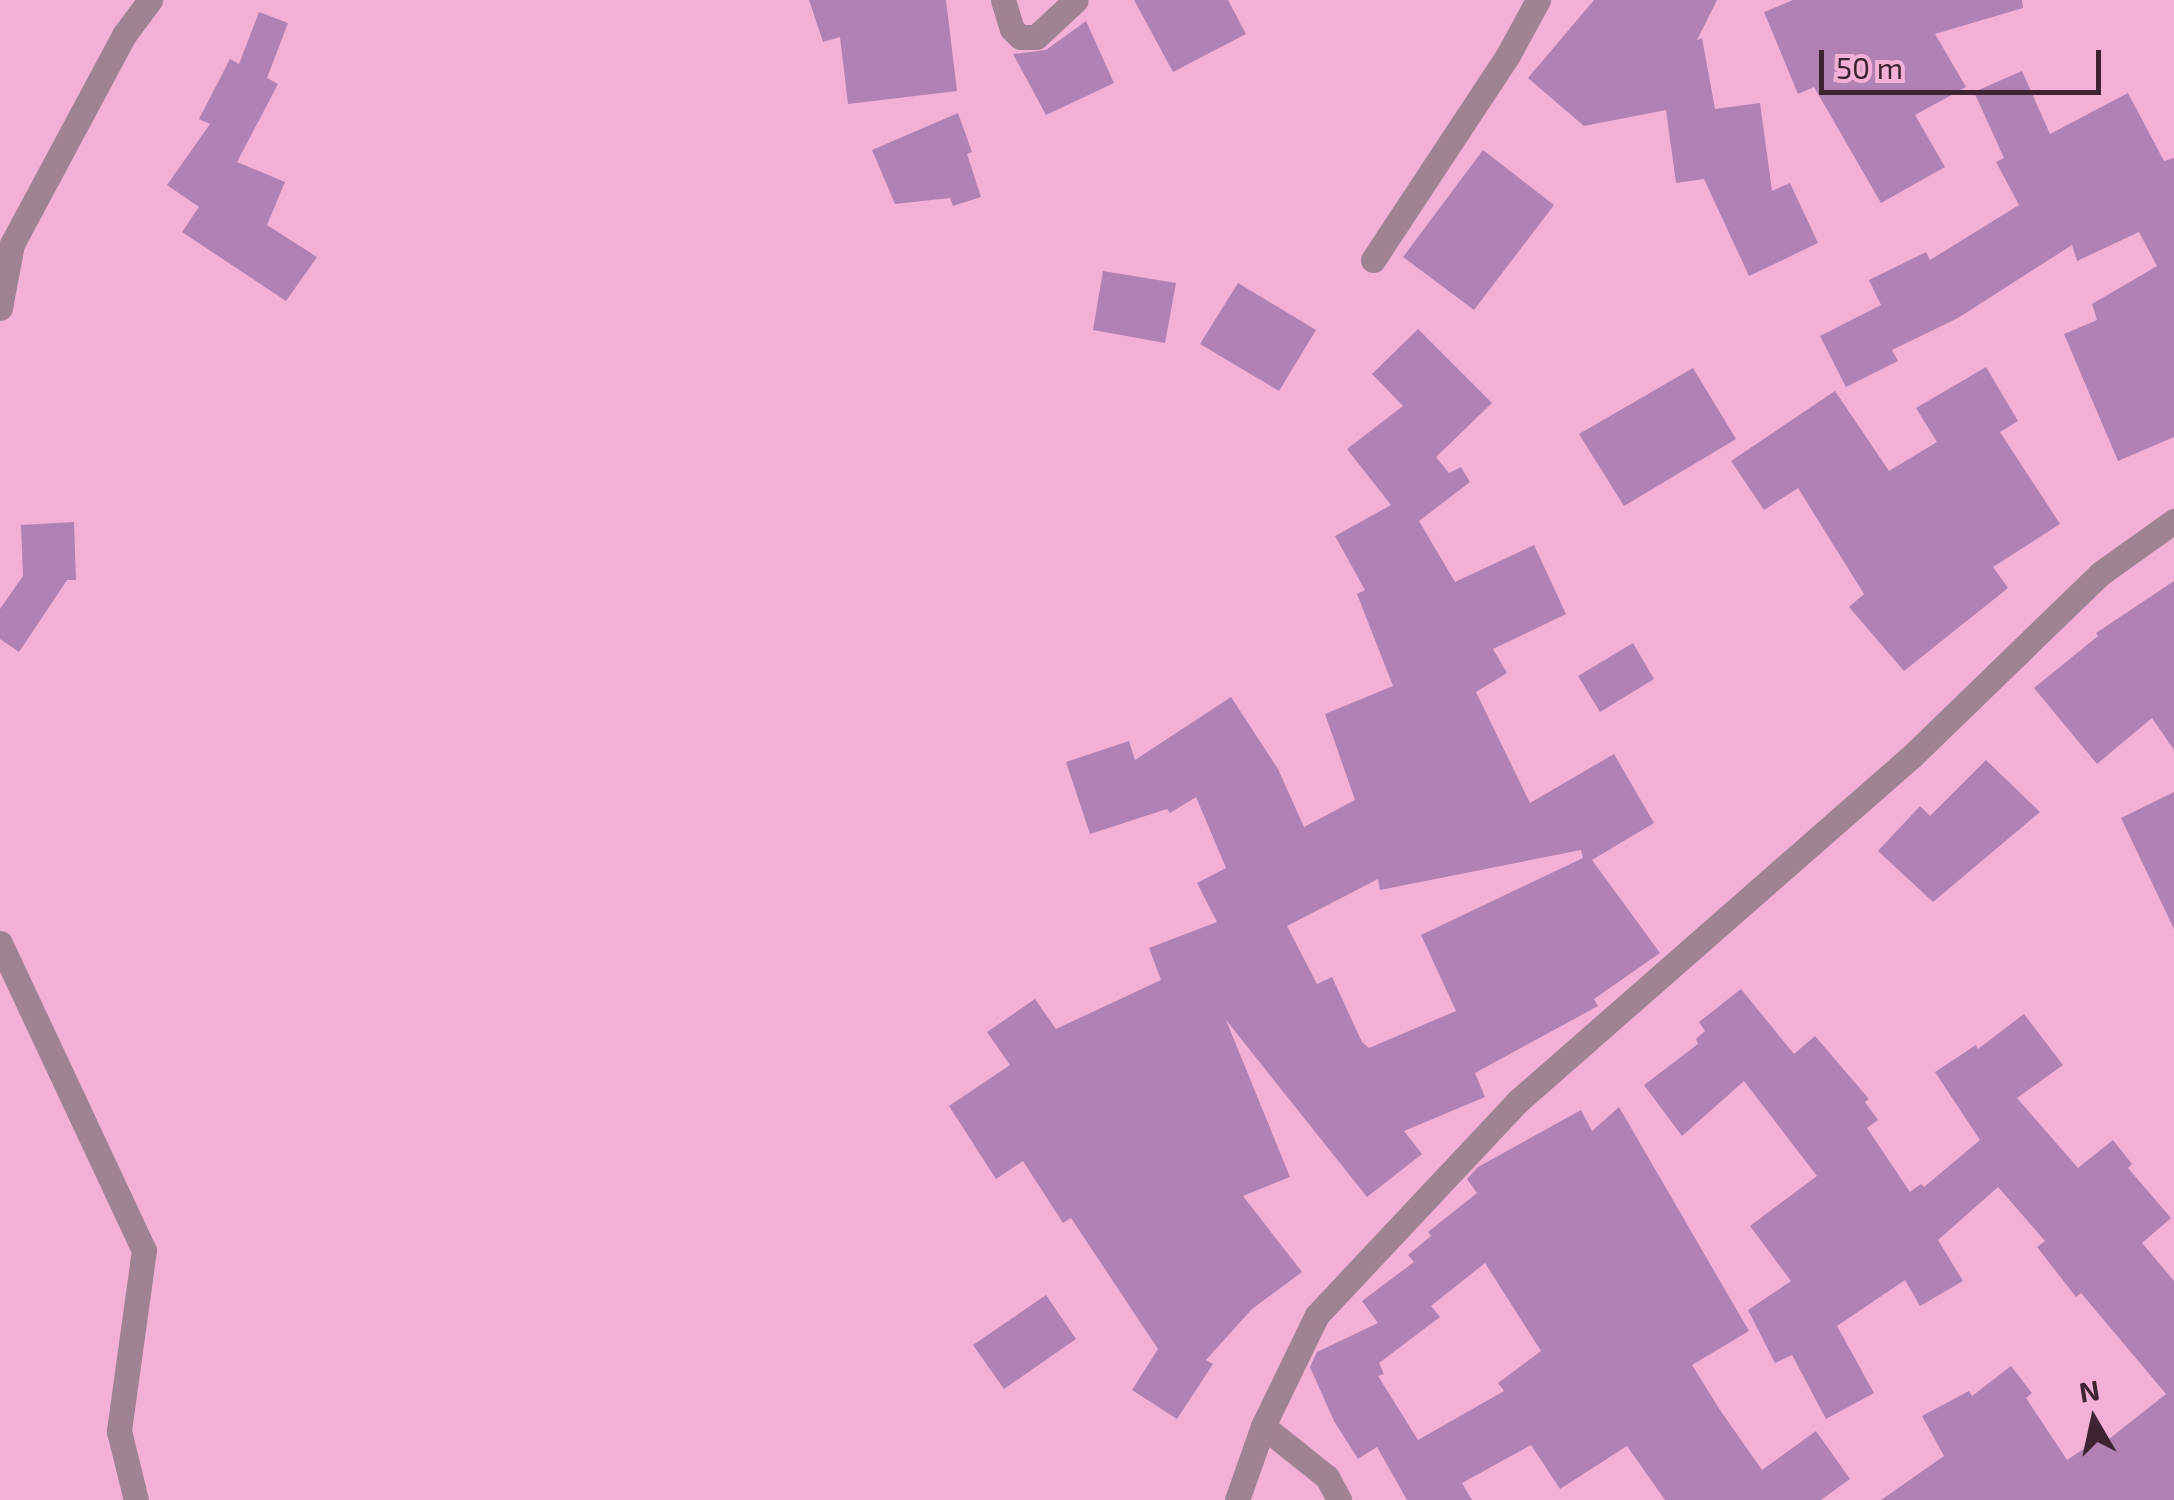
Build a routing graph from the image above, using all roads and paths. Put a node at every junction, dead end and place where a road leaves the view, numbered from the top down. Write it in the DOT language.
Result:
graph roads {
  1 [pos="150,0"];
  2 [pos="1003,0"];
  3 [pos="1076,0"];
  4 [pos="1538,0"];
  5 [pos="1373,260"];
  6 [pos="0,308"];
  7 [pos="2174,521"];
  8 [pos="0,943"];
  9 [pos="1263,1426"];
  10 [pos="136,1500"];
  11 [pos="1237,1500"];
  12 [pos="1339,1500"];
  1 -- 6 [label="street"];
  2 -- 3 [label="street"];
  4 -- 5 [label="street"];
  7 -- 9 [label="street"];
  8 -- 10 [label="street"];
  9 -- 11 [label="street"];
  9 -- 12 [label="street"];
}
